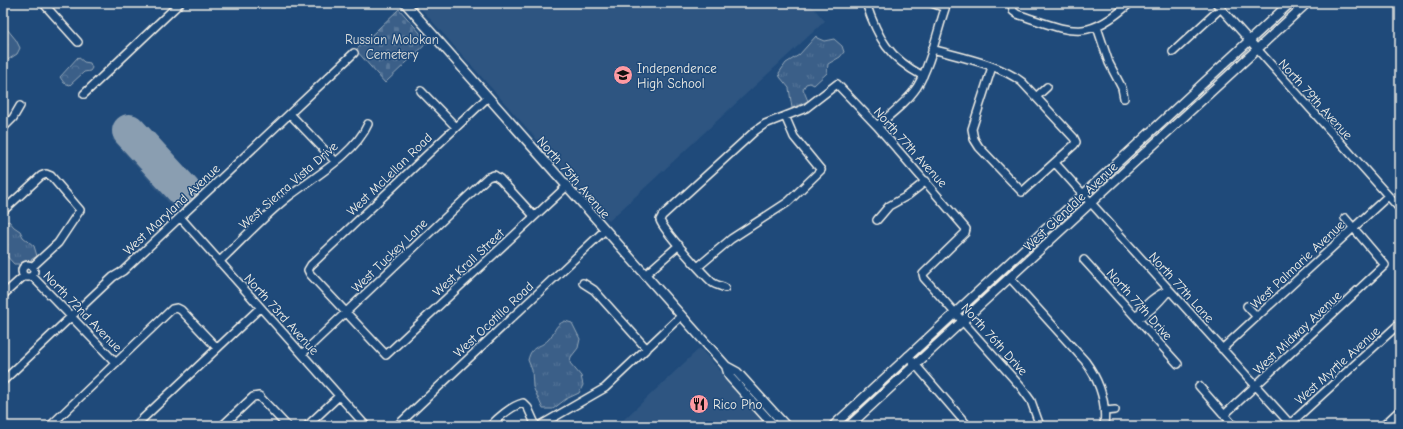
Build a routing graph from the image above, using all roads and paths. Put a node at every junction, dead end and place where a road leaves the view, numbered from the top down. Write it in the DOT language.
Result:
graph roads {
  1 [pos="43,3"];
  2 [pos="180,3"];
  3 [pos="405,3"];
  4 [pos="866,3"];
  5 [pos="932,3"];
  6 [pos="1130,3"];
  7 [pos="1290,3"];
  8 [pos="1307,3"];
  9 [pos="946,6"];
  10 [pos="1218,6"];
  11 [pos="1012,7"];
  12 [pos="1097,27"];
  13 [pos="1250,41"];
  14 [pos="78,42"];
  15 [pos="932,49"];
  16 [pos="1257,50"];
  17 [pos="1173,52"];
  18 [pos="354,53"];
  19 [pos="992,67"];
  20 [pos="923,76"];
  21 [pos="1047,87"];
  22 [pos="421,91"];
  23 [pos="84,94"];
  24 [pos="488,97"];
  25 [pos="1036,97"];
  26 [pos="1124,98"];
  27 [pos="20,106"];
  28 [pos="290,114"];
  29 [pos="785,116"];
  30 [pos="368,124"];
  31 [pos="877,126"];
  32 [pos="456,127"];
  33 [pos="3,128"];
  34 [pos="972,129"];
  35 [pos="964,130"];
  36 [pos="335,161"];
  37 [pos="1055,163"];
  38 [pos="926,181"];
  39 [pos="567,186"];
  40 [pos="1084,194"];
  41 [pos="1388,196"];
  42 [pos="1091,203"];
  43 [pos="1400,209"];
  44 [pos="3,211"];
  45 [pos="534,216"];
  46 [pos="180,217"];
  47 [pos="1345,218"];
  48 [pos="877,220"];
  49 [pos="1354,228"];
  50 [pos="605,230"];
  51 [pos="679,245"];
  52 [pos="1084,260"];
  53 [pos="219,262"];
  54 [pos="699,266"];
  55 [pos="32,267"];
  56 [pos="923,274"];
  57 [pos="645,275"];
  58 [pos="24,276"];
  59 [pos="32,276"];
  60 [pos="1010,278"];
  61 [pos="583,283"];
  62 [pos="725,288"];
  63 [pos="1169,290"];
  64 [pos="3,295"];
  65 [pos="1247,306"];
  66 [pos="260,308"];
  67 [pos="956,312"];
  68 [pos="345,313"];
  69 [pos="71,316"];
  70 [pos="681,316"];
  71 [pos="1257,317"];
  72 [pos="1137,318"];
  73 [pos="963,321"];
  74 [pos="1400,323"];
  75 [pos="217,348"];
  76 [pos="647,349"];
  77 [pos="1222,349"];
  78 [pos="302,354"];
  79 [pos="908,356"];
  80 [pos="116,363"];
  81 [pos="1178,364"];
  82 [pos="916,365"];
  83 [pos="726,366"];
  84 [pos="3,381"];
  85 [pos="1199,386"];
  86 [pos="1256,386"];
  87 [pos="339,396"];
  88 [pos="1115,410"];
  89 [pos="1400,410"];
  90 [pos="1105,411"];
  91 [pos="1224,415"];
  92 [pos="1291,425"];
  93 [pos="50,426"];
  94 [pos="135,426"];
  95 [pos="222,426"];
  96 [pos="287,426"];
  97 [pos="307,426"];
  98 [pos="366,426"];
  99 [pos="397,426"];
  100 [pos="490,426"];
  101 [pos="536,426"];
  102 [pos="540,426"];
  103 [pos="774,426"];
  104 [pos="786,426"];
  105 [pos="833,426"];
  106 [pos="849,426"];
  107 [pos="968,426"];
  108 [pos="1040,426"];
  109 [pos="1104,426"];
  110 [pos="1234,426"];
  111 [pos="1383,426"];
  1 -- 14 [label="street"];
  2 -- 23 [label="street"];
  3 -- 24 [label="main road, North 75th Avenue"];
  4 -- 20 [label="street"];
  5 -- 9 [label="street"];
  6 -- 12 [label="street"];
  7 -- 13 [label="main road, West Glendale Avenue"];
  8 -- 16 [label="main road, West Glendale Avenue"];
  9 -- 15 [label="street"];
  10 -- 13 [label="street, North 79th Avenue"];
  10 -- 17 [label="street"];
  11 -- 12 [label="street"];
  12 -- 26 [label="street"];
  13 -- 16 [label="street, North 79th Avenue"];
  13 -- 40 [label="main road, West Glendale Avenue"];
  15 -- 19 [label="street"];
  15 -- 20 [label="street"];
  16 -- 41 [label="street, North 79th Avenue"];
  16 -- 42 [label="main road, West Glendale Avenue"];
  18 -- 28 [label="street, West Maryland Avenue"];
  19 -- 25 [label="street"];
  19 -- 34 [label="street"];
  20 -- 31 [label="street"];
  21 -- 25 [label="street"];
  22 -- 32 [label="street"];
  24 -- 32 [label="street, West McLellan Road"];
  24 -- 39 [label="main road, North 75th Avenue"];
  25 -- 37 [label="street"];
  27 -- 33 [label="street"];
  28 -- 36 [label="street"];
  28 -- 46 [label="street, West Maryland Avenue"];
  29 -- 31 [label="street, North 77th Avenue"];
  29 -- 51 [label="street"];
  29 -- 54 [label="street"];
  30 -- 36 [label="street, West Sierra Vista Drive"];
  31 -- 38 [label="street, North 77th Avenue"];
  32 -- 68 [label="street, West McLellan Road"];
  34 -- 35 [label="street"];
  34 -- 37 [label="street"];
  36 -- 53 [label="street, West Sierra Vista Drive"];
  37 -- 40 [label="street, North 77th Lane"];
  38 -- 48 [label="street"];
  38 -- 56 [label="street, North 77th Avenue"];
  39 -- 45 [label="street, West Krall Street"];
  39 -- 50 [label="main road, North 75th Avenue"];
  40 -- 42 [label="street, North 77th Lane"];
  40 -- 67 [label="main road, West Glendale Avenue"];
  41 -- 43 [label="street, North 79th Avenue"];
  41 -- 49 [label="street, West Palmarie Avenue"];
  42 -- 60 [label="main road, West Glendale Avenue"];
  42 -- 63 [label="street, North 77th Lane"];
  44 -- 55 [label="street"];
  45 -- 68 [label="street, West Tuckey Lane"];
  45 -- 68 [label="street, West Krall Street"];
  46 -- 53 [label="street, North 73rd Avenue"];
  46 -- 69 [label="street, West Maryland Avenue"];
  47 -- 49 [label="street"];
  49 -- 71 [label="street, West Palmarie Avenue"];
  49 -- 86 [label="street, West Midway Avenue"];
  50 -- 57 [label="main road, North 75th Avenue"];
  50 -- 99 [label="street, West Ocotillo Road"];
  51 -- 54 [label="street"];
  51 -- 57 [label="street"];
  52 -- 72 [label="street, North 77th Drive"];
  53 -- 66 [label="street, North 73rd Avenue"];
  54 -- 62 [label="street"];
  55 -- 58 [label="street"];
  55 -- 59 [label="street"];
  56 -- 67 [label="street, North 76th Drive"];
  57 -- 70 [label="main road, North 75th Avenue"];
  58 -- 59 [label="street"];
  58 -- 64 [label="street"];
  59 -- 69 [label="street, North 72nd Avenue"];
  60 -- 73 [label="main road, West Glendale Avenue"];
  60 -- 90 [label="street"];
  61 -- 76 [label="street"];
  63 -- 72 [label="street"];
  63 -- 77 [label="street, North 77th Lane"];
  65 -- 71 [label="street"];
  66 -- 75 [label="street"];
  66 -- 78 [label="street, North 73rd Avenue"];
  67 -- 73 [label="street, North 76th Drive"];
  67 -- 79 [label="main road, West Glendale Avenue"];
  68 -- 78 [label="street, West Tuckey Lane"];
  69 -- 80 [label="street, North 72nd Avenue"];
  69 -- 84 [label="street, West Maryland Avenue"];
  70 -- 76 [label="street"];
  70 -- 83 [label="main road, North 75th Avenue"];
  71 -- 77 [label="street, West Palmarie Avenue"];
  72 -- 81 [label="street, North 77th Drive"];
  73 -- 82 [label="main road, West Glendale Avenue"];
  73 -- 108 [label="street, North 76th Drive"];
  74 -- 92 [label="street, West Myrtle Avenue"];
  75 -- 80 [label="street"];
  75 -- 94 [label="street"];
  76 -- 102 [label="street"];
  77 -- 86 [label="street, North 77th Lane"];
  78 -- 87 [label="street, North 73rd Avenue"];
  79 -- 82 [label="street"];
  79 -- 105 [label="main road, West Glendale Avenue"];
  80 -- 93 [label="street"];
  82 -- 106 [label="main road, West Glendale Avenue"];
  82 -- 107 [label="street"];
  83 -- 103 [label="main road, North 75th Avenue"];
  83 -- 104 [label="main road, North 75th Avenue"];
  85 -- 91 [label="street"];
  86 -- 91 [label="street, West Midway Avenue"];
  86 -- 92 [label="street, North 77th Lane"];
  87 -- 97 [label="street"];
  87 -- 98 [label="street, North 73rd Avenue"];
  88 -- 90 [label="street"];
  89 -- 111 [label="street"];
  90 -- 109 [label="street"];
  91 -- 110 [label="street"];
  95 -- 96 [label="street"];
  100 -- 101 [label="street"];
}
